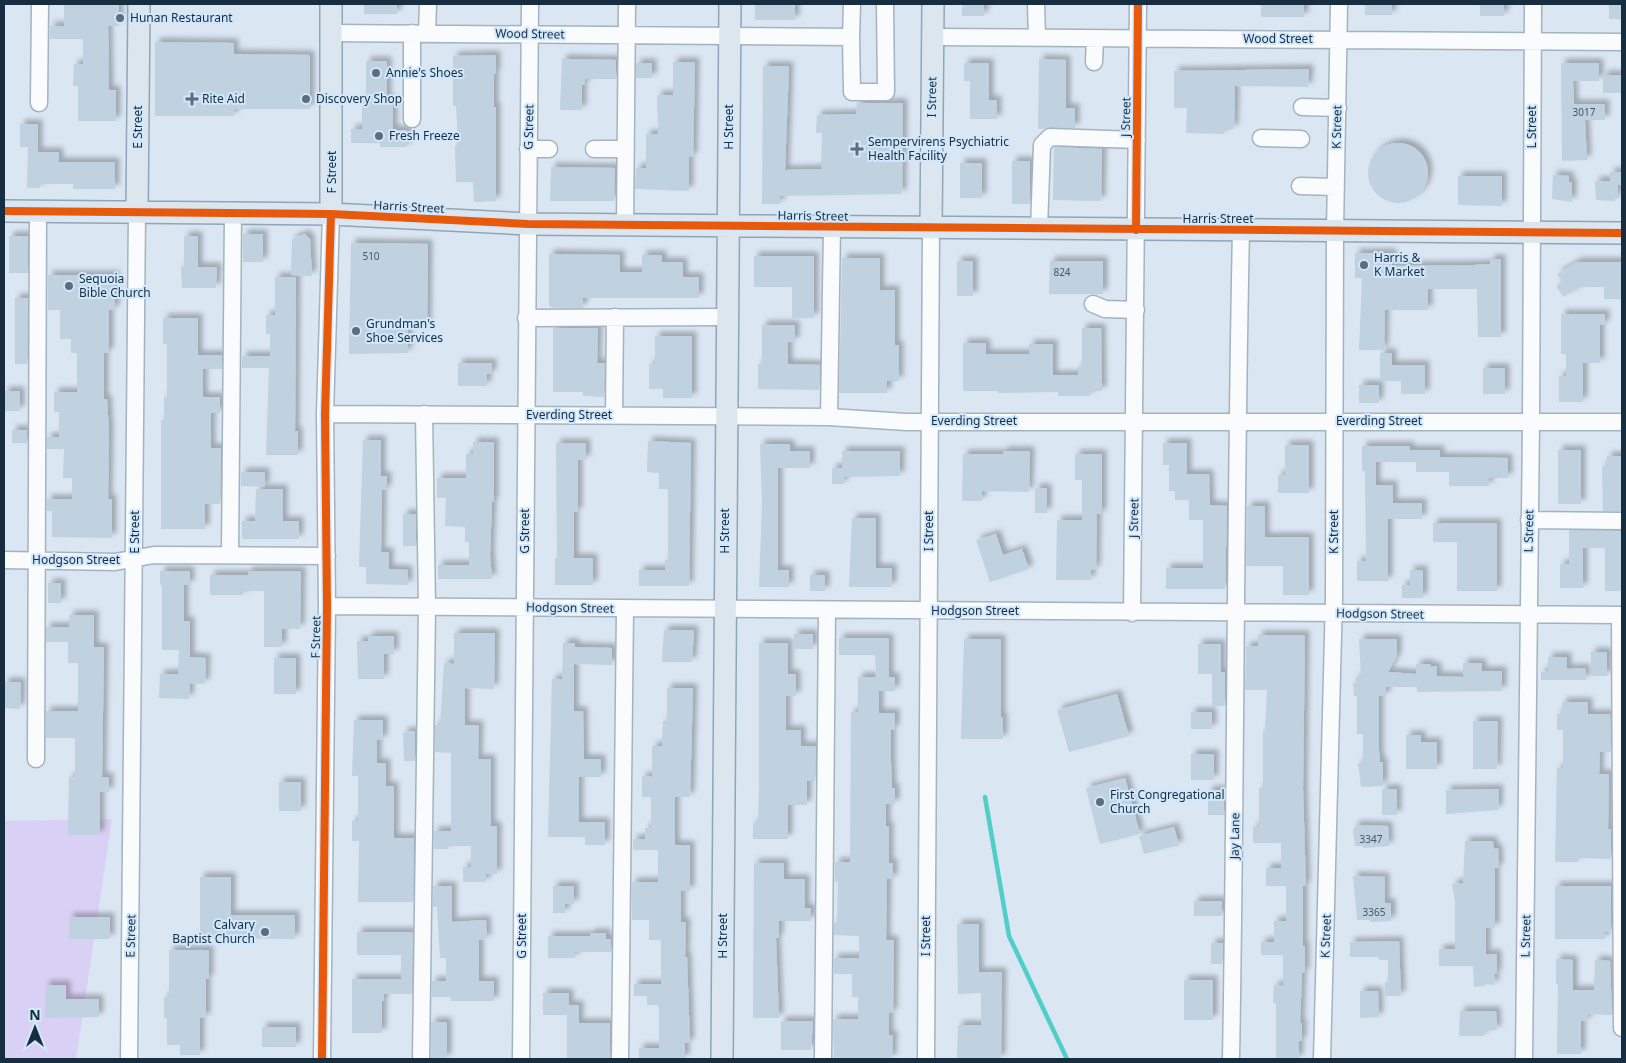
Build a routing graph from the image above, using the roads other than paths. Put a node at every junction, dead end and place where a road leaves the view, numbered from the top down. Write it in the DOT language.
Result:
graph roads {
  1 [pos="40,4"];
  2 [pos="139,4"];
  3 [pos="331,4"];
  4 [pos="428,4"];
  5 [pos="530,4"];
  6 [pos="627,4"];
  7 [pos="730,4"];
  8 [pos="852,4"];
  9 [pos="885,4"];
  10 [pos="933,4"];
  11 [pos="1036,4"];
  12 [pos="1138,4"];
  13 [pos="1339,4"];
  14 [pos="1533,4"];
  15 [pos="331,33"];
  16 [pos="420,33"];
  17 [pos="530,34"];
  18 [pos="627,35"];
  19 [pos="730,36"];
  20 [pos="851,37"];
  21 [pos="933,37"];
  22 [pos="1037,38"];
  23 [pos="1095,38"];
  24 [pos="1138,39"];
  25 [pos="1339,39"];
  26 [pos="1532,41"];
  27 [pos="1622,42"];
  28 [pos="1094,62"];
  29 [pos="39,103"];
  30 [pos="1302,107"];
  31 [pos="1338,108"];
  32 [pos="412,120"];
  33 [pos="1261,138"];
  34 [pos="1301,138"];
  35 [pos="1137,140"];
  36 [pos="594,148"];
  37 [pos="528,149"];
  38 [pos="626,149"];
  39 [pos="549,150"];
  40 [pos="932,162"];
  41 [pos="1300,186"];
  42 [pos="1336,187"];
  43 [pos="4,211"];
  44 [pos="38,212"];
  45 [pos="137,212"];
  46 [pos="234,213"];
  47 [pos="331,214"];
  48 [pos="528,224"];
  49 [pos="625,225"];
  50 [pos="729,226"];
  51 [pos="832,227"];
  52 [pos="886,228"];
  53 [pos="931,228"];
  54 [pos="1039,229"];
  55 [pos="1136,230"];
  56 [pos="1241,230"];
  57 [pos="1335,231"];
  58 [pos="1532,233"];
  59 [pos="1622,233"];
  60 [pos="1093,304"];
  61 [pos="1136,310"];
  62 [pos="615,317"];
  63 [pos="727,317"];
  64 [pos="526,318"];
  65 [pos="325,414"];
  66 [pos="424,414"];
  67 [pos="526,415"];
  68 [pos="614,415"];
  69 [pos="725,416"];
  70 [pos="829,416"];
  71 [pos="929,421"];
  72 [pos="1334,421"];
  73 [pos="1135,422"];
  74 [pos="1237,422"];
  75 [pos="1622,422"];
  76 [pos="1531,423"];
  77 [pos="1529,520"];
  78 [pos="1622,521"];
  79 [pos="230,555"];
  80 [pos="327,556"];
  81 [pos="135,558"];
  82 [pos="4,560"];
  83 [pos="37,560"];
  84 [pos="328,606"];
  85 [pos="427,607"];
  86 [pos="525,607"];
  87 [pos="726,608"];
  88 [pos="625,609"];
  89 [pos="826,610"];
  90 [pos="928,611"];
  91 [pos="1132,612"];
  92 [pos="1234,612"];
  93 [pos="1334,614"];
  94 [pos="1621,615"];
  95 [pos="1529,616"];
  96 [pos="36,759"];
  97 [pos="1621,847"];
  98 [pos="1622,1028"];
  99 [pos="129,1059"];
  100 [pos="322,1059"];
  101 [pos="421,1059"];
  102 [pos="521,1059"];
  103 [pos="620,1059"];
  104 [pos="722,1059"];
  105 [pos="823,1059"];
  106 [pos="926,1059"];
  107 [pos="1231,1059"];
  108 [pos="1322,1059"];
  109 [pos="1524,1059"];
  1 -- 29 [label="street"];
  2 -- 45 [label="main road, E Street"];
  3 -- 15 [label="main road, F Street"];
  4 -- 16 [label="street"];
  5 -- 17 [label="street, G Street"];
  6 -- 18 [label="street"];
  7 -- 19 [label="main road, H Street"];
  8 -- 20 [label="street"];
  9 -- 20 [label="street"];
  10 -- 21 [label="main road, I Street"];
  11 -- 22 [label="street"];
  12 -- 24 [label="street, J Street"];
  13 -- 25 [label="street, K Street"];
  14 -- 26 [label="street, L Street"];
  15 -- 16 [label="street, Wood Street"];
  15 -- 47 [label="main road, F Street"];
  16 -- 17 [label="street, Wood Street"];
  16 -- 32 [label="street"];
  17 -- 18 [label="street, Wood Street"];
  17 -- 37 [label="street, G Street"];
  18 -- 19 [label="street, Wood Street"];
  18 -- 38 [label="street"];
  19 -- 20 [label="street, Wood Street"];
  19 -- 50 [label="main road, H Street"];
  21 -- 22 [label="street, Wood Street"];
  21 -- 40 [label="main road, I Street"];
  22 -- 23 [label="street, Wood Street"];
  23 -- 24 [label="street, Wood Street"];
  23 -- 28 [label="street"];
  24 -- 25 [label="street, Wood Street"];
  24 -- 35 [label="street, J Street"];
  25 -- 26 [label="street, Wood Street"];
  25 -- 31 [label="street, K Street"];
  26 -- 27 [label="street, Wood Street"];
  26 -- 58 [label="street, L Street"];
  30 -- 31 [label="street"];
  31 -- 42 [label="street, K Street"];
  33 -- 34 [label="street"];
  35 -- 54 [label="street"];
  35 -- 55 [label="street, J Street"];
  36 -- 38 [label="street"];
  37 -- 39 [label="street"];
  37 -- 48 [label="street, G Street"];
  38 -- 49 [label="street"];
  40 -- 52 [label="main road"];
  40 -- 53 [label="main road, I Street"];
  41 -- 42 [label="street"];
  42 -- 57 [label="street, K Street"];
  43 -- 44 [label="main road, Harris Street"];
  44 -- 45 [label="main road, Harris Street"];
  44 -- 83 [label="street"];
  45 -- 46 [label="main road, Harris Street"];
  45 -- 81 [label="street, E Street"];
  46 -- 47 [label="main road, Harris Street"];
  46 -- 79 [label="street"];
  47 -- 48 [label="main road, Harris Street"];
  47 -- 65 [label="street, F Street"];
  48 -- 49 [label="main road, Harris Street"];
  48 -- 64 [label="street, G Street"];
  49 -- 50 [label="main road, Harris Street"];
  50 -- 51 [label="main road, Harris Street"];
  50 -- 63 [label="main road, H Street"];
  51 -- 52 [label="main road, Harris Street"];
  51 -- 70 [label="street"];
  52 -- 53 [label="main road, Harris Street"];
  53 -- 54 [label="main road, Harris Street"];
  53 -- 71 [label="street, I Street"];
  54 -- 55 [label="main road, Harris Street"];
  55 -- 56 [label="main road, Harris Street"];
  55 -- 61 [label="street, J Street"];
  56 -- 57 [label="main road, Harris Street"];
  56 -- 74 [label="street, Jay Lane"];
  57 -- 58 [label="main road, Harris Street"];
  57 -- 72 [label="street, K Street"];
  58 -- 59 [label="main road, Harris Street"];
  58 -- 76 [label="street, L Street"];
  60 -- 61 [label="street"];
  61 -- 73 [label="street, J Street"];
  62 -- 63 [label="street"];
  62 -- 64 [label="street"];
  62 -- 68 [label="street"];
  63 -- 69 [label="main road, H Street"];
  64 -- 67 [label="street, G Street"];
  65 -- 66 [label="street, Everding Street"];
  65 -- 80 [label="street, F Street"];
  66 -- 67 [label="street, Everding Street"];
  66 -- 85 [label="street"];
  67 -- 68 [label="street, Everding Street"];
  67 -- 86 [label="street, G Street"];
  68 -- 69 [label="street, Everding Street"];
  69 -- 70 [label="street, Everding Street"];
  69 -- 87 [label="main road, H Street"];
  70 -- 71 [label="street, Everding Street"];
  71 -- 73 [label="street, Everding Street"];
  71 -- 90 [label="street, I Street"];
  72 -- 74 [label="street, Everding Street"];
  72 -- 76 [label="street, Everding Street"];
  72 -- 93 [label="street, K Street"];
  73 -- 74 [label="street, Everding Street"];
  73 -- 91 [label="street, J Street"];
  74 -- 92 [label="street, Jay Lane"];
  75 -- 76 [label="street, Everding Street"];
  76 -- 77 [label="street, L Street"];
  77 -- 78 [label="street"];
  77 -- 95 [label="street, L Street"];
  79 -- 80 [label="street, Hodgson Street"];
  79 -- 81 [label="street, Hodgson Street"];
  80 -- 84 [label="street, F Street"];
  81 -- 83 [label="street, Hodgson Street"];
  81 -- 99 [label="street, E Street"];
  82 -- 83 [label="street, Hodgson Street"];
  83 -- 96 [label="street"];
  84 -- 85 [label="street, Hodgson Street"];
  84 -- 100 [label="street, F Street"];
  85 -- 86 [label="street, Hodgson Street"];
  85 -- 101 [label="street"];
  86 -- 88 [label="street, Hodgson Street"];
  86 -- 102 [label="street, G Street"];
  87 -- 88 [label="street, Hodgson Street"];
  87 -- 89 [label="street, Hodgson Street"];
  87 -- 104 [label="main road, H Street"];
  88 -- 103 [label="street"];
  89 -- 90 [label="street, Hodgson Street"];
  89 -- 105 [label="street"];
  90 -- 91 [label="street, Hodgson Street"];
  90 -- 106 [label="street, I Street"];
  91 -- 92 [label="street, Hodgson Street"];
  92 -- 93 [label="street, Hodgson Street"];
  92 -- 107 [label="street, Jay Lane"];
  93 -- 95 [label="street, Hodgson Street"];
  93 -- 108 [label="street, K Street"];
  94 -- 95 [label="street, Hodgson Street"];
  94 -- 97 [label="street"];
  95 -- 109 [label="street, L Street"];
  97 -- 98 [label="street"];
}
